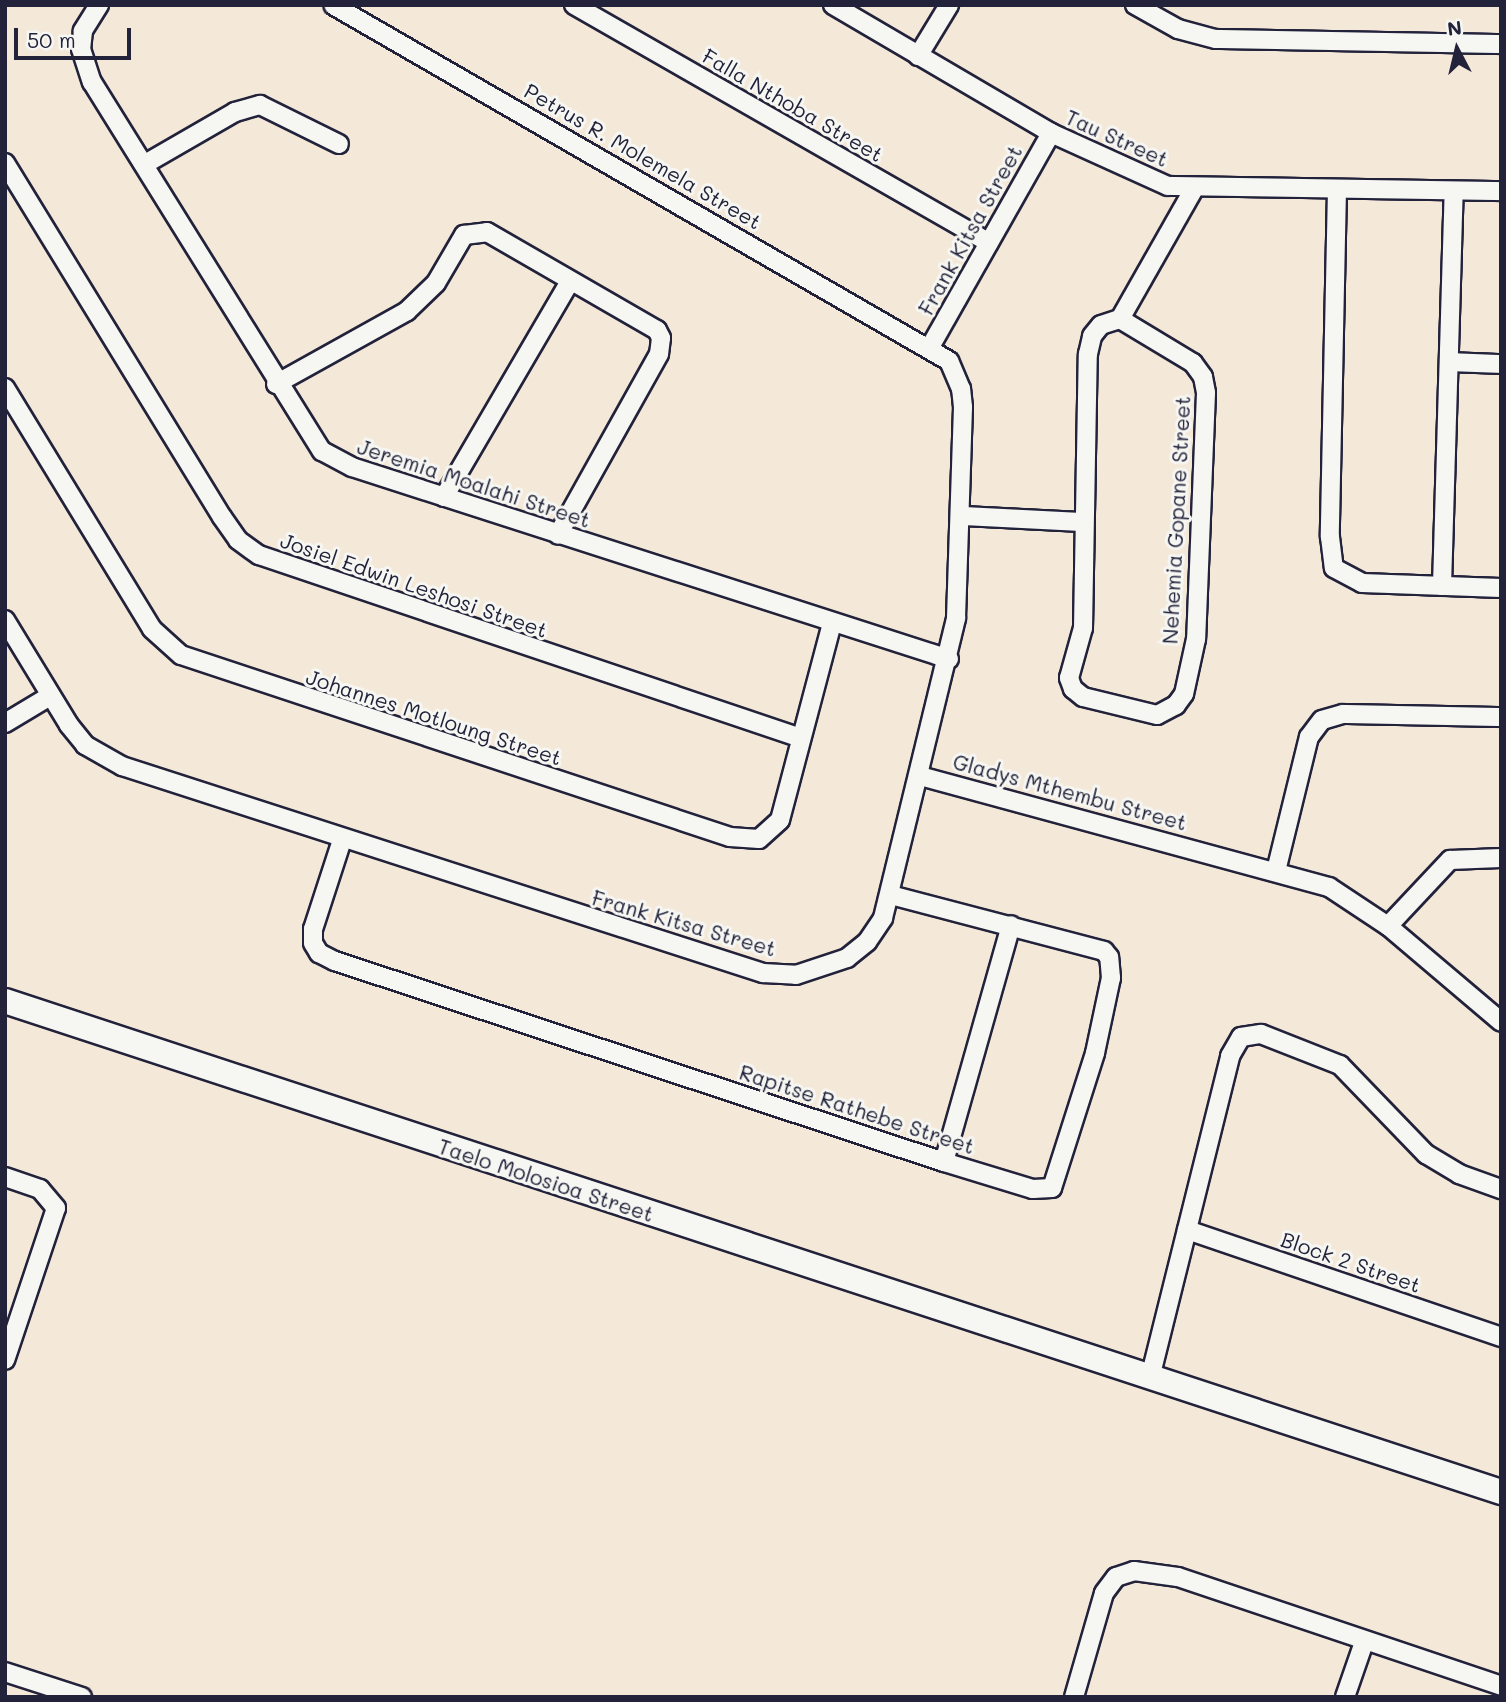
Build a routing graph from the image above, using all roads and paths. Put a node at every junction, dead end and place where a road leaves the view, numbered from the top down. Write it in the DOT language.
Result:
graph roads {
  1 [pos="99,5"];
  2 [pos="333,5"];
  3 [pos="574,5"];
  4 [pos="833,5"];
  5 [pos="949,5"];
  6 [pos="1135,5"];
  7 [pos="1501,44"];
  8 [pos="918,56"];
  9 [pos="1051,133"];
  10 [pos="339,144"];
  11 [pos="5,163"];
  12 [pos="145,163"];
  13 [pos="1194,189"];
  14 [pos="1337,189"];
  15 [pos="1454,191"];
  16 [pos="1501,191"];
  17 [pos="989,243"];
  18 [pos="570,281"];
  19 [pos="1120,319"];
  20 [pos="930,347"];
  21 [pos="1451,362"];
  22 [pos="1501,364"];
  23 [pos="276,384"];
  24 [pos="5,388"];
  25 [pos="444,498"];
  26 [pos="963,516"];
  27 [pos="1082,522"];
  28 [pos="558,535"];
  29 [pos="1442,586"];
  30 [pos="1501,588"];
  31 [pos="5,620"];
  32 [pos="832,623"];
  33 [pos="949,659"];
  34 [pos="50,696"];
  35 [pos="1501,717"];
  36 [pos="5,723"];
  37 [pos="801,738"];
  38 [pos="920,776"];
  39 [pos="342,840"];
  40 [pos="1501,858"];
  41 [pos="1276,871"];
  42 [pos="891,895"];
  43 [pos="1011,925"];
  44 [pos="1388,926"];
  45 [pos="5,1001"];
  46 [pos="1501,1023"];
  47 [pos="943,1162"];
  48 [pos="5,1177"];
  49 [pos="1501,1189"];
  50 [pos="1187,1230"];
  51 [pos="1501,1337"];
  52 [pos="5,1360"];
  53 [pos="1150,1378"];
  54 [pos="1501,1492"];
  55 [pos="1364,1643"];
  56 [pos="5,1672"];
  57 [pos="1497,1689"];
  58 [pos="78,1696"];
  59 [pos="1074,1697"];
  60 [pos="1345,1697"];
  1 -- 12 [label="street, Jeremia Moalahi Street"];
  2 -- 20 [label="street, Petrus R. Molemela Street"];
  3 -- 17 [label="street, Falla Nthoba Street"];
  4 -- 8 [label="street, Tau Street"];
  5 -- 8 [label="street"];
  6 -- 7 [label="street"];
  8 -- 9 [label="street, Tau Street"];
  9 -- 13 [label="street, Tau Street"];
  9 -- 17 [label="street, Frank Kitsa Street"];
  10 -- 12 [label="street"];
  11 -- 37 [label="street, Josiel Edwin Leshosi Street"];
  12 -- 23 [label="street, Jeremia Moalahi Street"];
  13 -- 14 [label="street, Tau Street"];
  13 -- 19 [label="street"];
  14 -- 15 [label="street, Tau Street"];
  14 -- 29 [label="street"];
  15 -- 16 [label="street, Tau Street"];
  15 -- 21 [label="street"];
  17 -- 20 [label="street, Frank Kitsa Street"];
  18 -- 23 [label="street"];
  18 -- 25 [label="street"];
  18 -- 28 [label="street"];
  19 -- 27 [label="street, Nehemia Gopane Street"];
  19 -- 27 [label="street, Nehemia Gopane Street"];
  20 -- 26 [label="street, Frank Kitsa Street"];
  21 -- 22 [label="street"];
  21 -- 29 [label="street"];
  23 -- 25 [label="street, Jeremia Moalahi Street"];
  24 -- 37 [label="street, Johannes Motloung Street"];
  25 -- 28 [label="street, Jeremia Moalahi Street"];
  26 -- 27 [label="street"];
  26 -- 33 [label="street, Frank Kitsa Street"];
  28 -- 32 [label="street, Jeremia Moalahi Street"];
  29 -- 30 [label="street"];
  31 -- 34 [label="street, Frank Kitsa Street"];
  32 -- 33 [label="street, Jeremia Moalahi Street"];
  32 -- 37 [label="street, Johannes Motloung Street"];
  33 -- 38 [label="street, Frank Kitsa Street"];
  34 -- 36 [label="street"];
  34 -- 39 [label="street, Frank Kitsa Street"];
  35 -- 41 [label="street"];
  38 -- 41 [label="street, Gladys Mthembu Street"];
  38 -- 42 [label="street, Frank Kitsa Street"];
  39 -- 42 [label="street, Frank Kitsa Street"];
  39 -- 47 [label="street, Rapitse Rathebe Street"];
  40 -- 44 [label="street"];
  41 -- 44 [label="street, Gladys Mthembu Street"];
  42 -- 43 [label="street, Rapitse Rathebe Street"];
  43 -- 47 [label="street"];
  43 -- 47 [label="street, Rapitse Rathebe Street"];
  44 -- 46 [label="street, Gladys Mthembu Street"];
  45 -- 53 [label="street, Taelo Molosioa Street"];
  48 -- 52 [label="street"];
  49 -- 50 [label="street"];
  50 -- 51 [label="street, Block 2 Street"];
  50 -- 53 [label="street"];
  53 -- 54 [label="street, Taelo Molosioa Street"];
  55 -- 57 [label="street"];
  55 -- 59 [label="street"];
  55 -- 60 [label="street"];
  56 -- 58 [label="street"];
}
